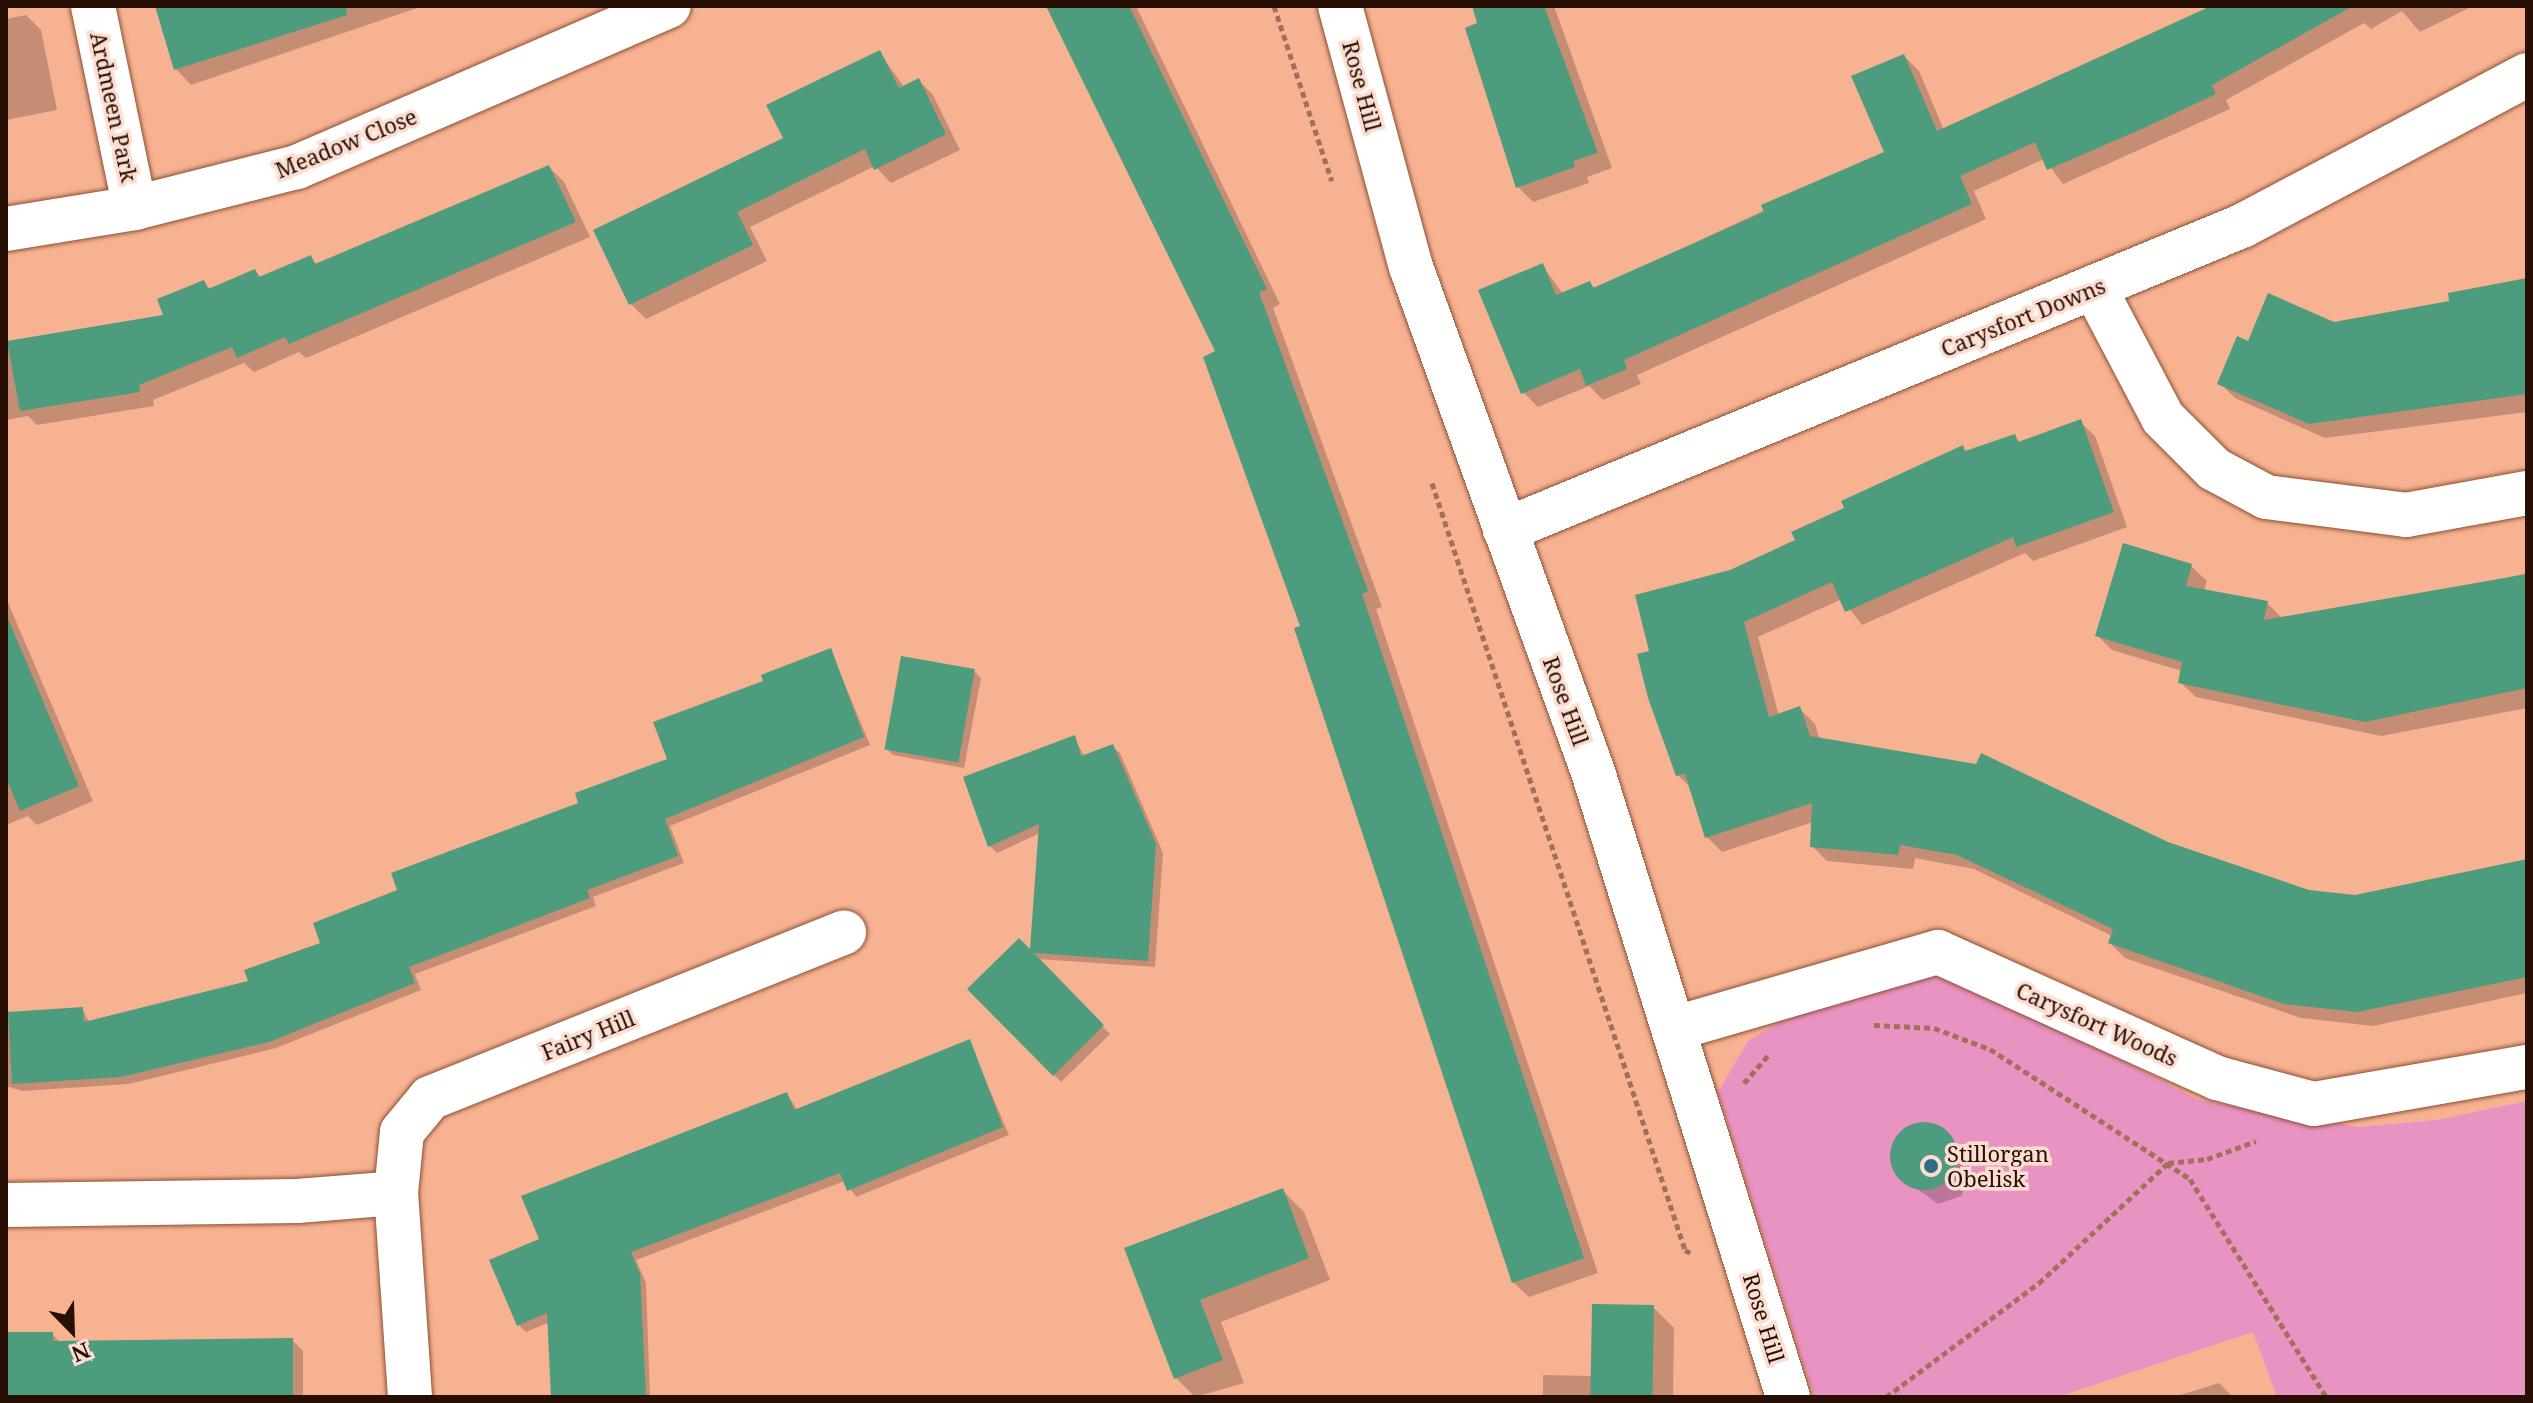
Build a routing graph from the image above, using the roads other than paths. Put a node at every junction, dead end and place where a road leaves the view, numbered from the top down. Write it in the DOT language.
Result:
graph roads {
  1 [pos="93,6"];
  2 [pos="669,6"];
  3 [pos="1340,6"];
  4 [pos="2527,75"];
  5 [pos="135,208"];
  6 [pos="6,229"];
  7 [pos="2094,287"];
  8 [pos="2527,493"];
  9 [pos="1505,530"];
  10 [pos="844,932"];
  11 [pos="1676,1028"];
  12 [pos="2527,1067"];
  13 [pos="396,1193"];
  14 [pos="6,1205"];
  15 [pos="410,1397"];
  16 [pos="1788,1397"];
  1 -- 5 [label="street, Ardmeen Park"];
  2 -- 5 [label="street, Meadow Close"];
  3 -- 9 [label="street, Rose Hill"];
  4 -- 7 [label="street, Carysfort Downs"];
  5 -- 6 [label="street, Meadow Close"];
  7 -- 8 [label="street"];
  7 -- 9 [label="street, Carysfort Downs"];
  9 -- 11 [label="street, Rose Hill"];
  10 -- 13 [label="street, Fairy Hill"];
  11 -- 12 [label="street, Carysfort Woods"];
  11 -- 16 [label="street, Rose Hill"];
  13 -- 14 [label="street"];
  13 -- 15 [label="street, Fairy Hill"];
}
